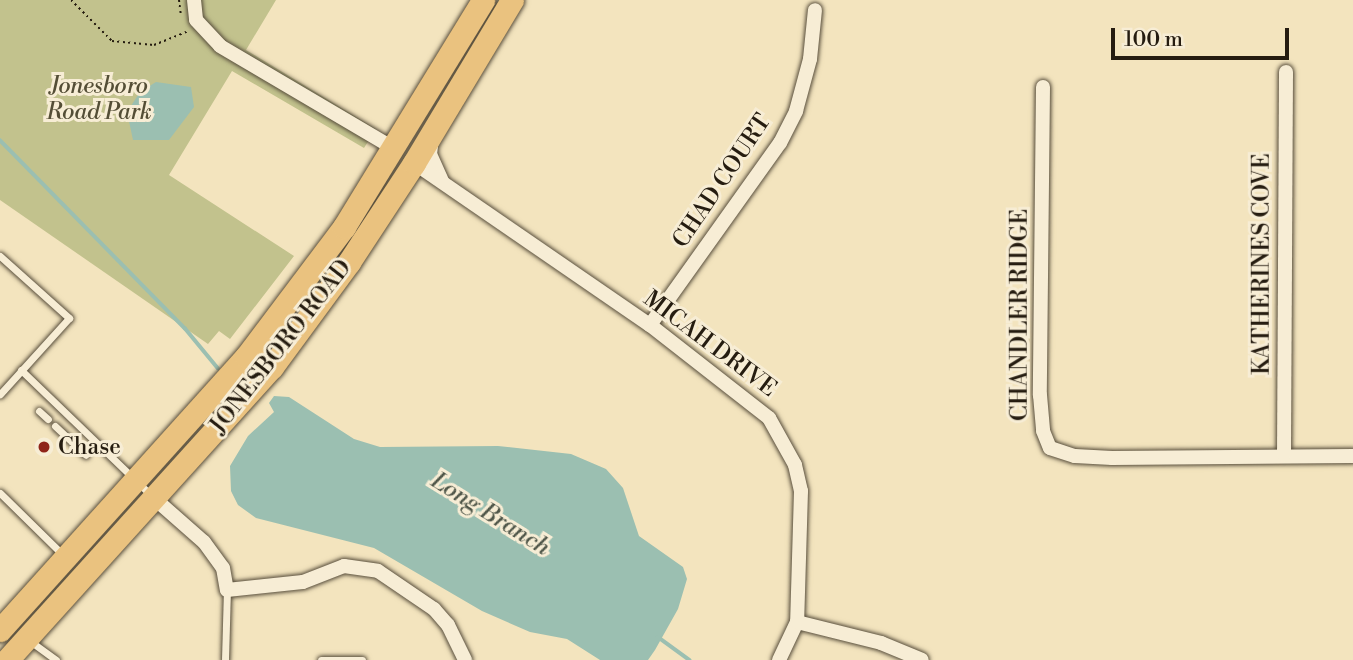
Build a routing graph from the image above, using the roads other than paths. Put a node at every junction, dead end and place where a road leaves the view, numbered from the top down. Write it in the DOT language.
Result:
graph roads {
  1 [pos="194,0"];
  2 [pos="483,0"];
  3 [pos="512,0"];
  4 [pos="815,10"];
  5 [pos="1286,72"];
  6 [pos="1043,87"];
  7 [pos="418,106"];
  8 [pos="365,132"];
  9 [pos="432,133"];
  10 [pos="393,148"];
  11 [pos="414,163"];
  12 [pos="375,176"];
  13 [pos="445,185"];
  14 [pos="390,200"];
  15 [pos="0,256"];
  16 [pos="650,325"];
  17 [pos="22,370"];
  18 [pos="0,394"];
  19 [pos="39,411"];
  20 [pos="48,419"];
  21 [pos="55,426"];
  22 [pos="86,455"];
  23 [pos="1284,455"];
  24 [pos="1353,456"];
  25 [pos="135,479"];
  26 [pos="0,493"];
  27 [pos="155,499"];
  28 [pos="65,558"];
  29 [pos="227,590"];
  30 [pos="797,622"];
  31 [pos="0,630"];
  32 [pos="27,638"];
  33 [pos="7,660"];
  34 [pos="56,660"];
  35 [pos="225,660"];
  36 [pos="321,660"];
  37 [pos="362,660"];
  38 [pos="465,660"];
  39 [pos="779,660"];
  40 [pos="922,660"];
  1 -- 8 [label="street"];
  2 -- 7 [label="main road, JONESBORO ROAD"];
  3 -- 9 [label="main road, JONESBORO ROAD"];
  4 -- 16 [label="street, CHAD COURT"];
  5 -- 23 [label="street, KATHERINES COVE"];
  6 -- 23 [label="street, CHANDLER RIDGE"];
  7 -- 10 [label="main road, JONESBORO ROAD"];
  7 -- 11 [label="main road"];
  8 -- 10 [label="street"];
  8 -- 12 [label="street"];
  9 -- 11 [label="main road, JONESBORO ROAD"];
  9 -- 13 [label="street"];
  10 -- 12 [label="main road, JONESBORO ROAD"];
  10 -- 14 [label="main road"];
  11 -- 13 [label="street, MICAH DRIVE"];
  11 -- 14 [label="main road, JONESBORO ROAD"];
  12 -- 25 [label="main road, JONESBORO ROAD"];
  13 -- 16 [label="street, MICAH DRIVE"];
  14 -- 27 [label="main road, JONESBORO ROAD"];
  15 -- 17 [label="lane"];
  16 -- 30 [label="street, MICAH DRIVE"];
  17 -- 18 [label="lane"];
  17 -- 25 [label="lane"];
  19 -- 20 [label="lane"];
  21 -- 22 [label="lane"];
  23 -- 24 [label="street, CHANDLER RIDGE"];
  25 -- 27 [label="lane"];
  25 -- 28 [label="main road, JONESBORO ROAD"];
  26 -- 28 [label="lane"];
  27 -- 29 [label="street"];
  27 -- 32 [label="main road, JONESBORO ROAD"];
  28 -- 31 [label="main road, JONESBORO ROAD"];
  29 -- 35 [label="lane"];
  29 -- 38 [label="street"];
  30 -- 39 [label="street, MICAH DRIVE"];
  30 -- 40 [label="street"];
  32 -- 33 [label="main road, JONESBORO ROAD"];
  32 -- 34 [label="lane"];
  36 -- 37 [label="lane"];
}
